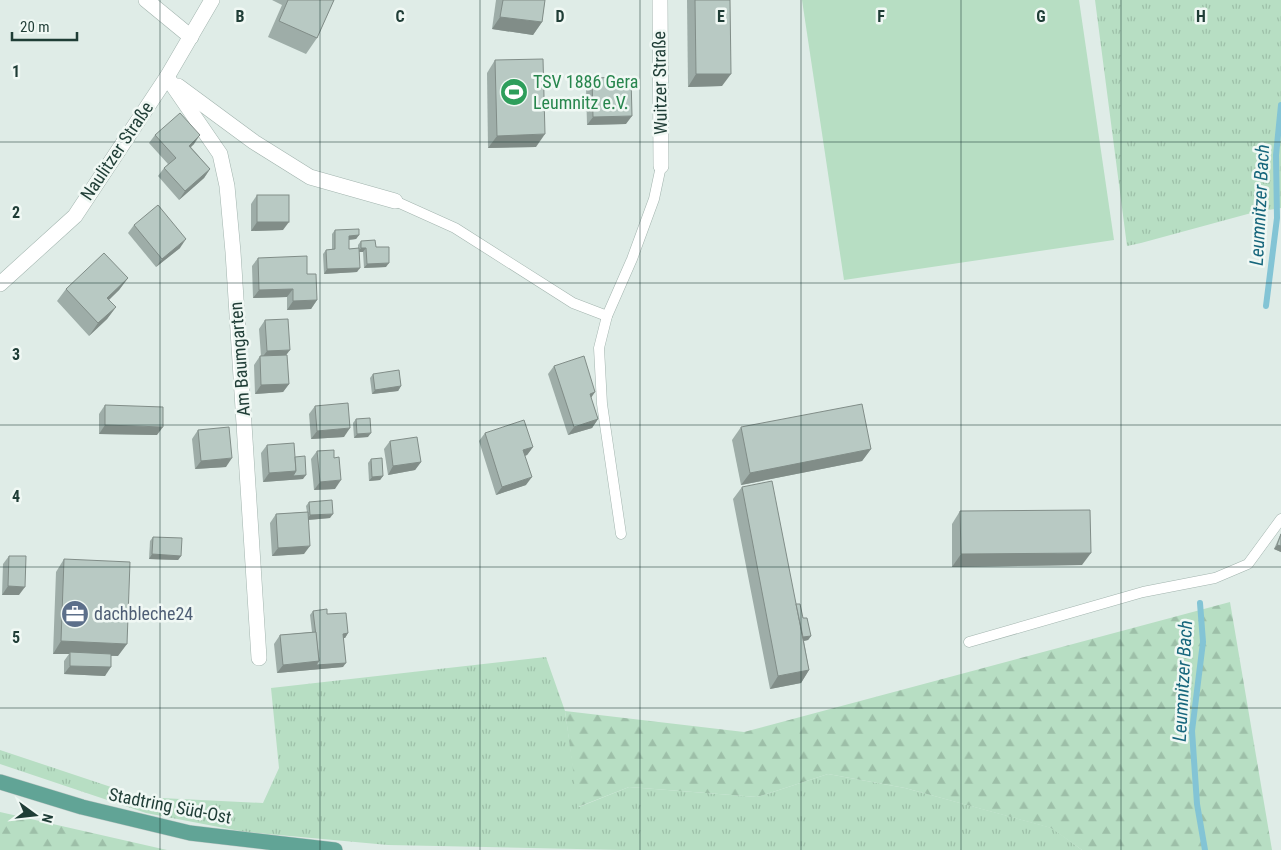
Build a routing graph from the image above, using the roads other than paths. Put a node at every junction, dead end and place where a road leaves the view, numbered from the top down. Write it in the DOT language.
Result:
graph roads {
  1 [pos="146,0"];
  2 [pos="212,0"];
  3 [pos="660,0"];
  4 [pos="190,36"];
  5 [pos="167,77"];
  6 [pos="661,166"];
  7 [pos="395,201"];
  8 [pos="0,284"];
  9 [pos="607,316"];
  10 [pos="1281,519"];
  11 [pos="621,534"];
  12 [pos="968,642"];
  13 [pos="259,658"];
  14 [pos="0,782"];
  15 [pos="335,850"];
  1 -- 4 [label="street"];
  2 -- 4 [label="street, Naulitzer Straße"];
  3 -- 6 [label="street, Wuitzer Straße"];
  4 -- 5 [label="street, Naulitzer Straße"];
  5 -- 7 [label="street"];
  5 -- 8 [label="street, Naulitzer Straße"];
  5 -- 13 [label="street, Am Baumgarten"];
  6 -- 9 [label="lane"];
  7 -- 9 [label="lane"];
  9 -- 11 [label="lane"];
  10 -- 12 [label="lane"];
  14 -- 15 [label="main road, Stadtring Süd-Ost"];
}
